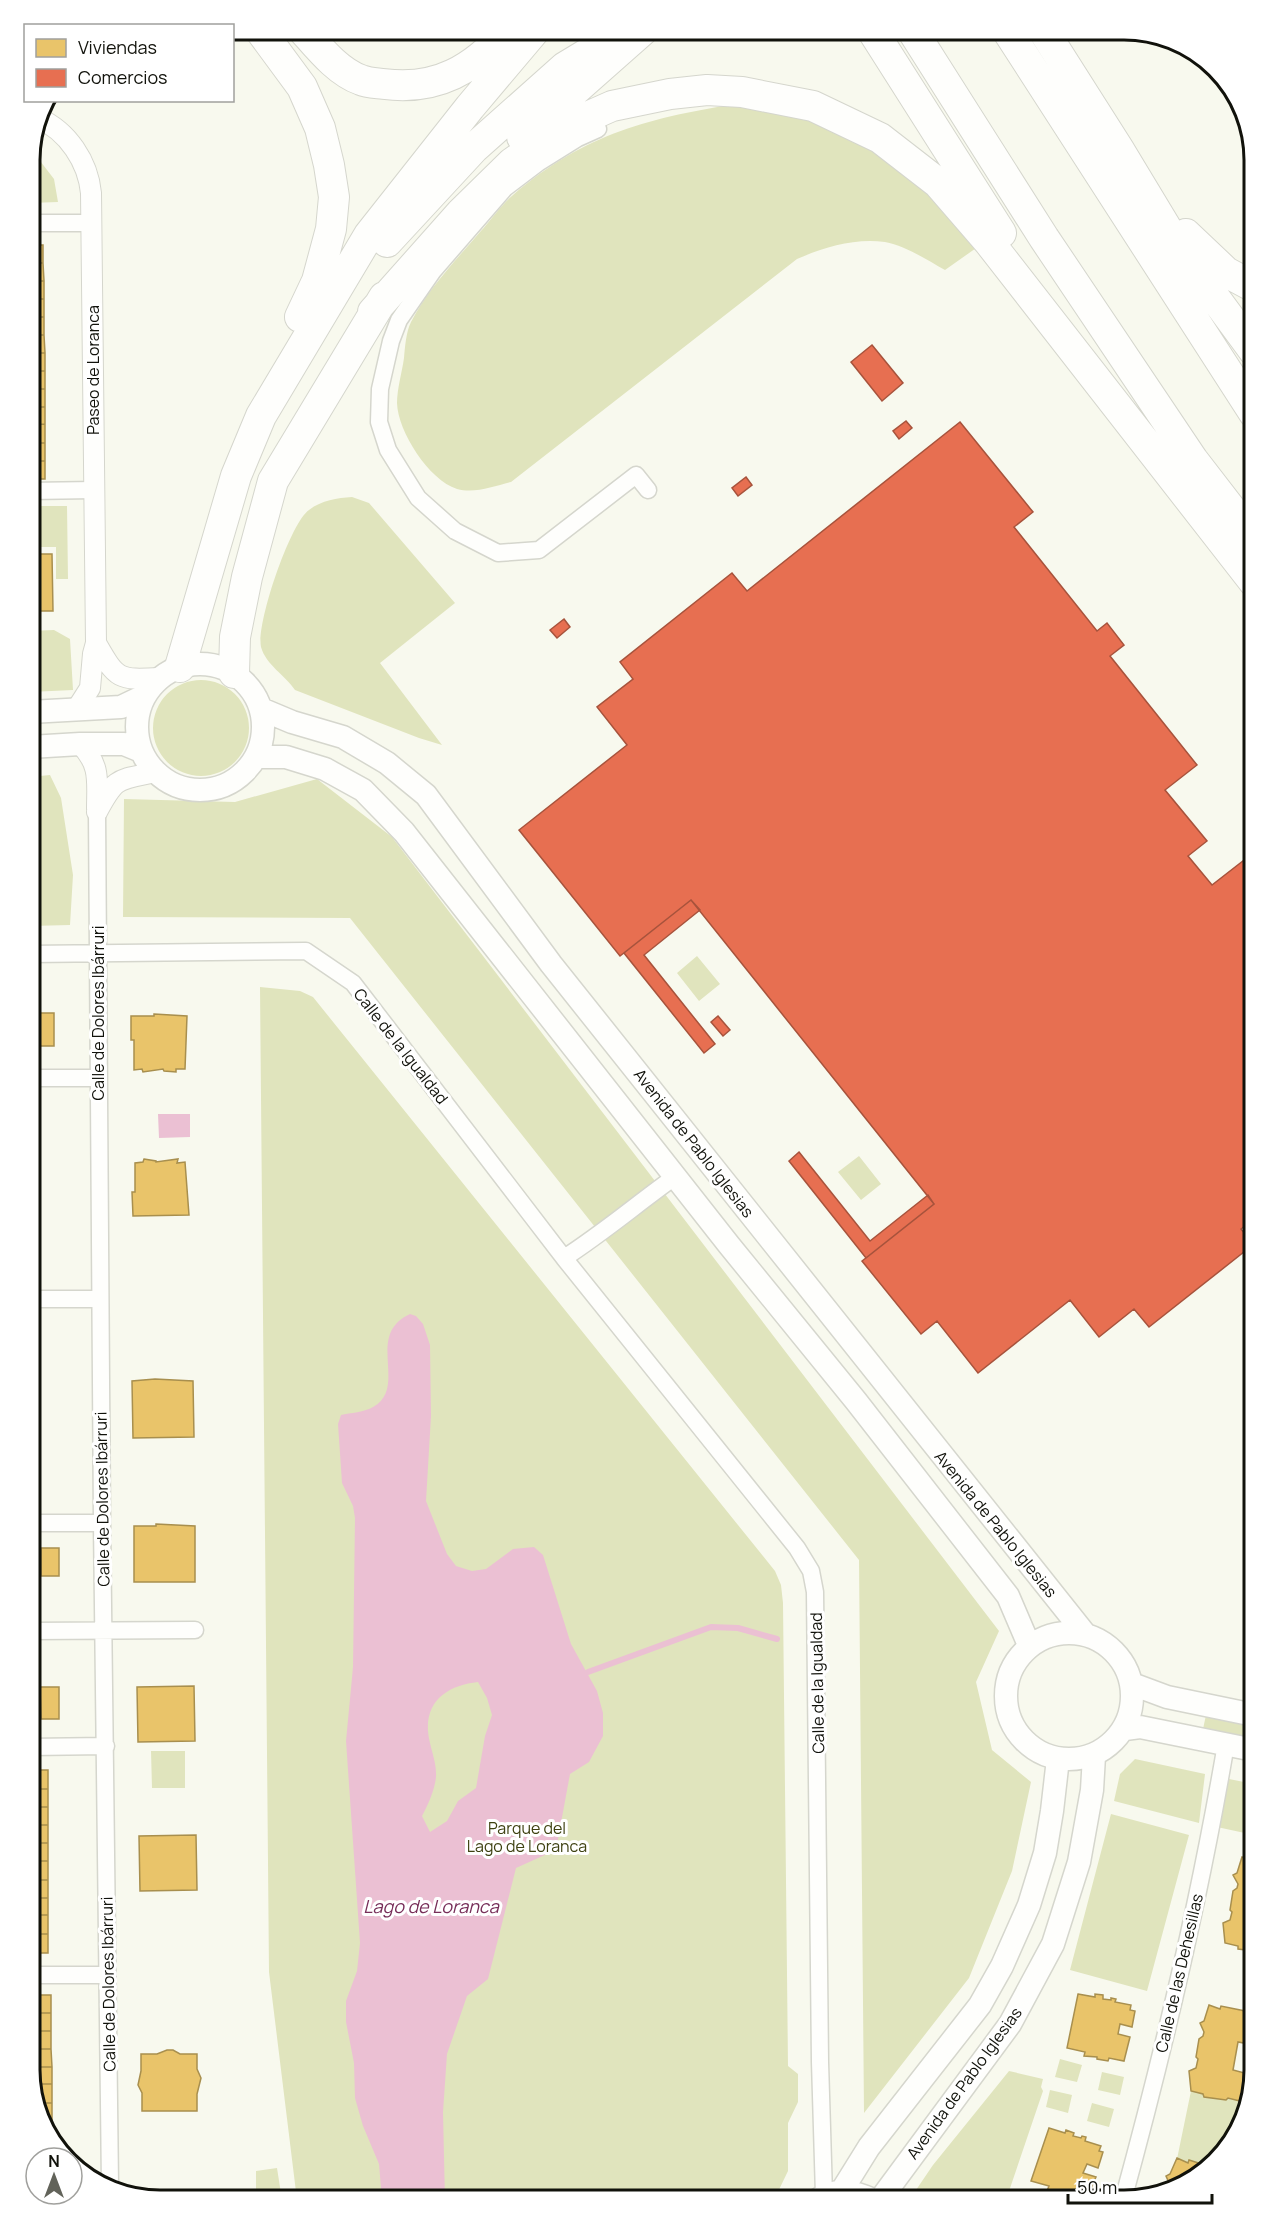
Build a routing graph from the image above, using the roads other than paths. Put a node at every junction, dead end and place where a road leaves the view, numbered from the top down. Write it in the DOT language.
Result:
graph roads {
  1 [pos="267,40"];
  2 [pos="312,40"];
  3 [pos="498,40"];
  4 [pos="526,40"];
  5 [pos="608,40"];
  6 [pos="631,40"];
  7 [pos="879,41"];
  8 [pos="919,41"];
  9 [pos="1014,41"];
  10 [pos="1050,41"];
  11 [pos="742,92"];
  12 [pos="48,122"];
  13 [pos="1118,148"];
  14 [pos="41,223"];
  15 [pos="92,223"];
  16 [pos="1244,282"];
  17 [pos="373,312"];
  18 [pos="1244,337"];
  19 [pos="1085,365"];
  20 [pos="1244,397"];
  21 [pos="261,416"];
  22 [pos="236,476"];
  23 [pos="94,490"];
  24 [pos="648,490"];
  25 [pos="41,491"];
  26 [pos="1244,523"];
  27 [pos="1244,569"];
  28 [pos="96,643"];
  29 [pos="170,673"];
  30 [pos="234,673"];
  31 [pos="144,696"];
  32 [pos="261,709"];
  33 [pos="76,710"];
  34 [pos="41,712"];
  35 [pos="80,744"];
  36 [pos="41,746"];
  37 [pos="141,751"];
  38 [pos="256,757"];
  39 [pos="156,772"];
  40 [pos="97,812"];
  41 [pos="98,952"];
  42 [pos="41,954"];
  43 [pos="41,1078"];
  44 [pos="98,1078"];
  45 [pos="676,1176"];
  46 [pos="564,1257"];
  47 [pos="40,1299"];
  48 [pos="100,1299"];
  49 [pos="40,1523"];
  50 [pos="102,1523"];
  51 [pos="104,1630"];
  52 [pos="195,1630"];
  53 [pos="40,1631"];
  54 [pos="1085,1634"];
  55 [pos="1029,1646"];
  56 [pos="1132,1684"];
  57 [pos="1244,1713"];
  58 [pos="1125,1729"];
  59 [pos="1226,1744"];
  60 [pos="106,1746"];
  61 [pos="40,1747"];
  62 [pos="1244,1748"];
  63 [pos="1094,1756"];
  64 [pos="1058,1759"];
  65 [pos="40,1975"];
  66 [pos="107,1975"];
  67 [pos="110,2178"];
  68 [pos="827,2190"];
  69 [pos="832,2190"];
  70 [pos="888,2190"];
  71 [pos="1126,2190"];
  1 -- 21 [label="highway"];
  2 -- 3 [label="highway"];
  4 -- 21 [label="highway"];
  5 -- 22 [label="highway"];
  6 -- 17 [label="highway"];
  7 -- 19 [label="highway"];
  8 -- 26 [label="highway"];
  9 -- 20 [label="highway"];
  10 -- 13 [label="highway"];
  11 -- 17 [label="highway"];
  11 -- 19 [label="highway"];
  11 -- 24 [label="street"];
  12 -- 15 [label="street, Paseo de Loranca"];
  13 -- 16 [label="highway"];
  13 -- 18 [label="highway"];
  14 -- 15 [label="street"];
  15 -- 23 [label="street, Paseo de Loranca"];
  17 -- 30 [label="highway"];
  19 -- 27 [label="highway"];
  21 -- 22 [label="highway"];
  22 -- 29 [label="highway"];
  23 -- 25 [label="street"];
  23 -- 28 [label="street, Paseo de Loranca"];
  28 -- 29 [label="street, Paseo de Loranca"];
  28 -- 33 [label="street, Paseo de Loranca"];
  29 -- 30 [label="main road"];
  29 -- 31 [label="main road"];
  30 -- 32 [label="main road"];
  31 -- 33 [label="main road"];
  31 -- 37 [label="main road"];
  32 -- 38 [label="main road"];
  32 -- 54 [label="main road, Avenida de Pablo Iglesias"];
  33 -- 34 [label="main road"];
  35 -- 36 [label="main road"];
  35 -- 37 [label="main road"];
  35 -- 40 [label="street, Calle de Dolores Ibárruri"];
  37 -- 39 [label="main road"];
  38 -- 39 [label="main road"];
  38 -- 45 [label="main road, Avenida de Pablo Iglesias"];
  39 -- 40 [label="street"];
  40 -- 41 [label="street, Calle de Dolores Ibárruri"];
  41 -- 42 [label="street, Calle de la Igualdad"];
  41 -- 44 [label="street, Calle de Dolores Ibárruri"];
  41 -- 46 [label="street, Calle de la Igualdad"];
  43 -- 44 [label="street"];
  44 -- 48 [label="street, Calle de Dolores Ibárruri"];
  45 -- 46 [label="street"];
  45 -- 55 [label="main road, Avenida de Pablo Iglesias"];
  46 -- 68 [label="street, Calle de la Igualdad"];
  47 -- 48 [label="street"];
  48 -- 50 [label="street, Calle de Dolores Ibárruri"];
  49 -- 50 [label="street"];
  50 -- 51 [label="street, Calle de Dolores Ibárruri"];
  51 -- 52 [label="street"];
  51 -- 53 [label="street"];
  51 -- 60 [label="street, Calle de Dolores Ibárruri"];
  54 -- 55 [label="main road"];
  54 -- 56 [label="main road"];
  55 -- 64 [label="main road"];
  56 -- 57 [label="main road"];
  56 -- 58 [label="main road"];
  58 -- 59 [label="main road"];
  58 -- 63 [label="main road"];
  59 -- 62 [label="main road"];
  59 -- 71 [label="street, Calle de las Dehesillas"];
  60 -- 61 [label="street"];
  60 -- 66 [label="street, Calle de Dolores Ibárruri"];
  63 -- 64 [label="main road"];
  63 -- 70 [label="main road, Avenida de Pablo Iglesias"];
  64 -- 69 [label="main road, Avenida de Pablo Iglesias"];
  65 -- 66 [label="street"];
  66 -- 67 [label="street, Calle de Dolores Ibárruri"];
}
